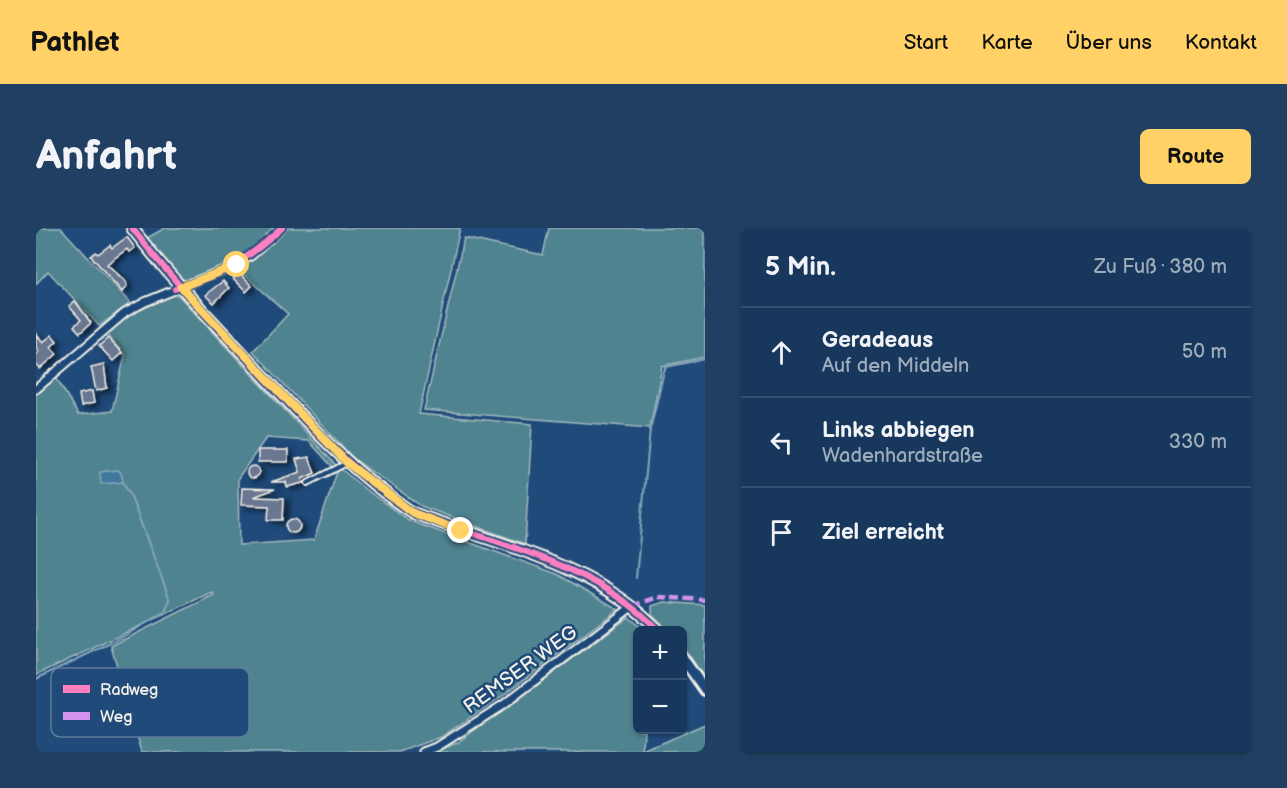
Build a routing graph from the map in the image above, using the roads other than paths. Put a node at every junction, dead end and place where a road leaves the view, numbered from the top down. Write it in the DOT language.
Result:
graph roads {
  1 [pos="132,228"];
  2 [pos="282,228"];
  3 [pos="181,287"];
  4 [pos="36,388"];
  5 [pos="347,463"];
  6 [pos="308,483"];
  7 [pos="633,606"];
  8 [pos="655,626"];
  9 [pos="687,664"];
  10 [pos="705,690"];
  11 [pos="424,752"];
  1 -- 3 [label="street"];
  2 -- 3 [label="street"];
  3 -- 4 [label="street"];
  3 -- 5 [label="street"];
  5 -- 6 [label="lane"];
  5 -- 7 [label="street"];
  7 -- 8 [label="street"];
  7 -- 11 [label="street, REMSER WEG"];
  9 -- 10 [label="street"];
}
